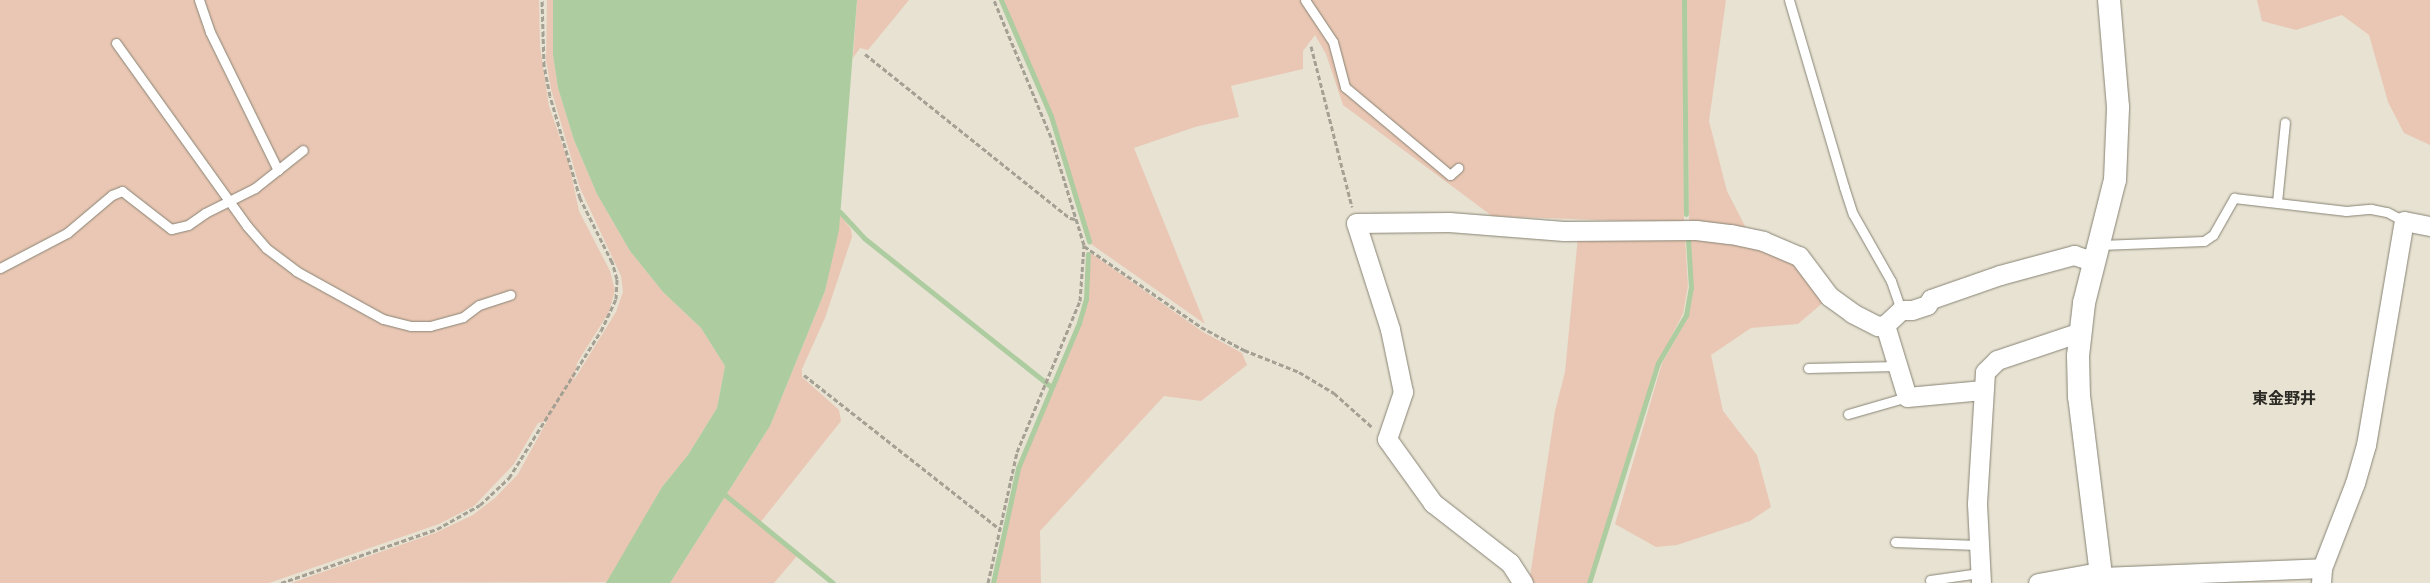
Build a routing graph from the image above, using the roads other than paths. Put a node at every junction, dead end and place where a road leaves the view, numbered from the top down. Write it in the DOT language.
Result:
graph roads {
  1 [pos="199,0"];
  2 [pos="1305,0"];
  3 [pos="1790,0"];
  4 [pos="2109,0"];
  5 [pos="116,43"];
  6 [pos="2285,122"];
  7 [pos="303,150"];
  8 [pos="1458,168"];
  9 [pos="278,170"];
  10 [pos="229,200"];
  11 [pos="2277,202"];
  12 [pos="2404,221"];
  13 [pos="2430,226"];
  14 [pos="2097,254"];
  15 [pos="0,268"];
  16 [pos="510,295"];
  17 [pos="1901,310"];
  18 [pos="1885,325"];
  19 [pos="2080,332"];
  20 [pos="1897,366"];
  21 [pos="1808,368"];
  22 [pos="1983,390"];
  23 [pos="1907,397"];
  24 [pos="1848,414"];
  25 [pos="1895,542"];
  26 [pos="1977,545"];
  27 [pos="2322,576"];
  28 [pos="2101,577"];
  29 [pos="1981,578"];
  30 [pos="1930,580"];
  31 [pos="1523,583"];
  32 [pos="2038,583"];
  1 -- 9 [label="lane"];
  2 -- 8 [label="lane"];
  3 -- 17 [label="lane"];
  4 -- 14 [label="street"];
  5 -- 10 [label="lane"];
  6 -- 11 [label="lane"];
  7 -- 9 [label="lane"];
  9 -- 10 [label="lane"];
  10 -- 15 [label="lane"];
  10 -- 16 [label="lane"];
  11 -- 12 [label="lane"];
  11 -- 14 [label="lane"];
  12 -- 13 [label="street"];
  12 -- 27 [label="street"];
  14 -- 17 [label="street"];
  14 -- 19 [label="street"];
  17 -- 18 [label="street"];
  18 -- 20 [label="street"];
  18 -- 31 [label="street"];
  19 -- 22 [label="street"];
  19 -- 28 [label="street"];
  20 -- 21 [label="lane"];
  20 -- 23 [label="street"];
  22 -- 23 [label="street"];
  22 -- 26 [label="street"];
  23 -- 24 [label="lane"];
  25 -- 26 [label="lane"];
  26 -- 29 [label="street"];
  27 -- 28 [label="street"];
  28 -- 32 [label="street"];
  29 -- 30 [label="lane"];
}
